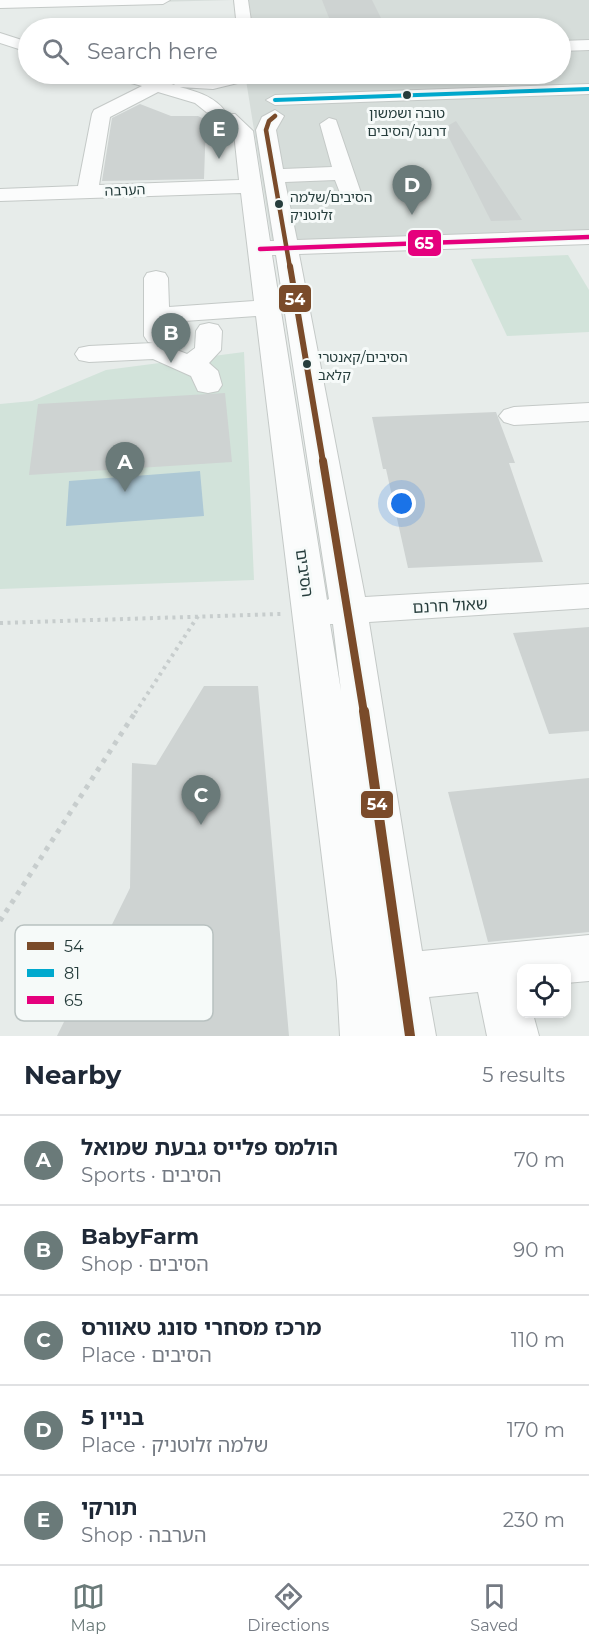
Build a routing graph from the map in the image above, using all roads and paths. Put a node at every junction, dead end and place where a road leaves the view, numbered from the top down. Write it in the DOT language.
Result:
graph roads {
  1 [pos="163,0"];
  2 [pos="242,0"];
  3 [pos="0,4"];
  4 [pos="244,18"];
  5 [pos="18,39"];
  6 [pos="0,42"];
  7 [pos="589,45"];
  8 [pos="18,46"];
  9 [pos="571,46"];
  10 [pos="147,84"];
  11 [pos="166,84"];
  12 [pos="191,84"];
  13 [pos="589,89"];
  14 [pos="253,96"];
  15 [pos="589,97"];
  16 [pos="329,124"];
  17 [pos="342,168"];
  18 [pos="266,175"];
  19 [pos="87,192"];
  20 [pos="350,193"];
  21 [pos="0,195"];
  22 [pos="589,237"];
  23 [pos="274,248"];
  24 [pos="156,278"];
  25 [pos="268,308"];
  26 [pos="158,315"];
  27 [pos="209,331"];
  28 [pos="157,351"];
  29 [pos="88,354"];
  30 [pos="589,412"];
  31 [pos="514,416"];
  32 [pos="589,597"];
  33 [pos="349,610"];
  34 [pos="311,613"];
  35 [pos="198,616"];
  36 [pos="0,623"];
  37 [pos="0,921"];
  38 [pos="589,958"];
  39 [pos="496,967"];
  40 [pos="402,976"];
  41 [pos="366,1036"];
  42 [pos="410,1036"];
  43 [pos="513,1036"];
  1 -- 3 [label="street"];
  2 -- 4 [label="street"];
  5 -- 6 [label="street"];
  6 -- 8 [label="street"];
  7 -- 9 [label="street"];
  10 -- 19 [label="street"];
  11 -- 14 [label="street"];
  12 -- 14 [label="street"];
  13 -- 14 [label="street"];
  14 -- 15 [label="street"];
  14 -- 18 [label="street, הסיבים"];
  16 -- 17 [label="street"];
  17 -- 18 [label="street, הערבה"];
  17 -- 20 [label="street"];
  18 -- 19 [label="street, הערבה"];
  18 -- 23 [label="street, הסיבים"];
  19 -- 21 [label="street, הערבה"];
  22 -- 23 [label="street"];
  23 -- 25 [label="street, הסיבים"];
  23 -- 33 [label="street, הסיבים"];
  24 -- 26 [label="street"];
  25 -- 26 [label="street"];
  25 -- 34 [label="street, הסיבים"];
  26 -- 28 [label="street"];
  27 -- 28 [label="street"];
  28 -- 29 [label="street"];
  30 -- 31 [label="street"];
  32 -- 33 [label="street, שאול חרנם"];
  33 -- 34 [label="street, שאול חרנם"];
  33 -- 40 [label="street, הסיבים"];
  34 -- 35 [label="path"];
  34 -- 41 [label="street, הסיבים"];
  35 -- 36 [label="path"];
  35 -- 37 [label="path"];
  38 -- 39 [label="street"];
  39 -- 40 [label="street"];
  39 -- 43 [label="street"];
  40 -- 42 [label="street, הסיבים"];
}
